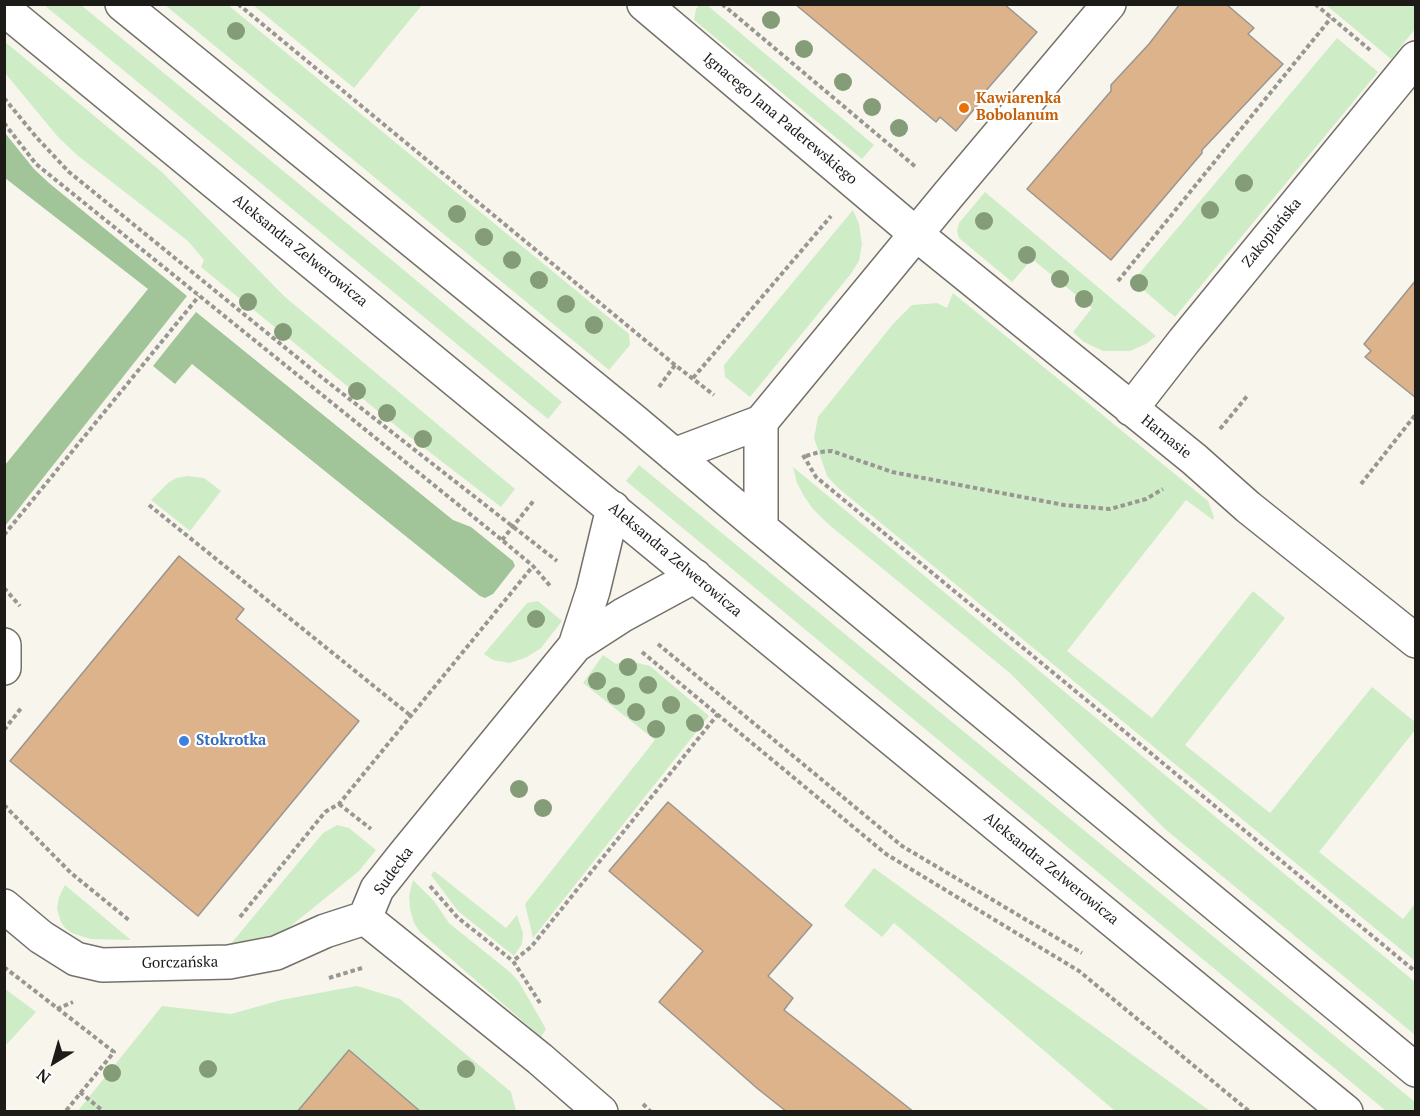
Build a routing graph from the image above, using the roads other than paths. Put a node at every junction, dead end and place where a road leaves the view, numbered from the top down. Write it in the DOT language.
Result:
graph roads {
  1 [pos="122,4"];
  2 [pos="644,4"];
  3 [pos="1109,4"];
  4 [pos="4,9"];
  5 [pos="1409,67"];
  6 [pos="916,234"];
  7 [pos="1131,409"];
  8 [pos="761,422"];
  9 [pos="674,455"];
  10 [pos="613,508"];
  11 [pos="761,528"];
  12 [pos="695,576"];
  13 [pos="586,632"];
  14 [pos="1416,641"];
  15 [pos="4,645"];
  16 [pos="4,668"];
  17 [pos="4,906"];
  18 [pos="365,918"];
  19 [pos="1416,1070"];
  20 [pos="601,1112"];
  21 [pos="1346,1112"];
  1 -- 9 [label="street"];
  2 -- 6 [label="street, Ignacego Jana Paderewskiego"];
  3 -- 6 [label="street"];
  4 -- 10 [label="street, Aleksandra Zelwerowicza"];
  5 -- 7 [label="street, Zakopiańska"];
  6 -- 7 [label="street, Harnasie"];
  6 -- 8 [label="street"];
  7 -- 14 [label="street, Harnasie"];
  8 -- 9 [label="street"];
  8 -- 11 [label="street"];
  9 -- 11 [label="street"];
  10 -- 12 [label="street, Aleksandra Zelwerowicza"];
  10 -- 13 [label="street, Sudecka"];
  11 -- 19 [label="street"];
  12 -- 13 [label="street, Sudecka"];
  12 -- 21 [label="street, Aleksandra Zelwerowicza"];
  13 -- 18 [label="street, Sudecka"];
  15 -- 16 [label="street"];
  17 -- 18 [label="street, Gorczańska"];
  18 -- 20 [label="street"];
}
